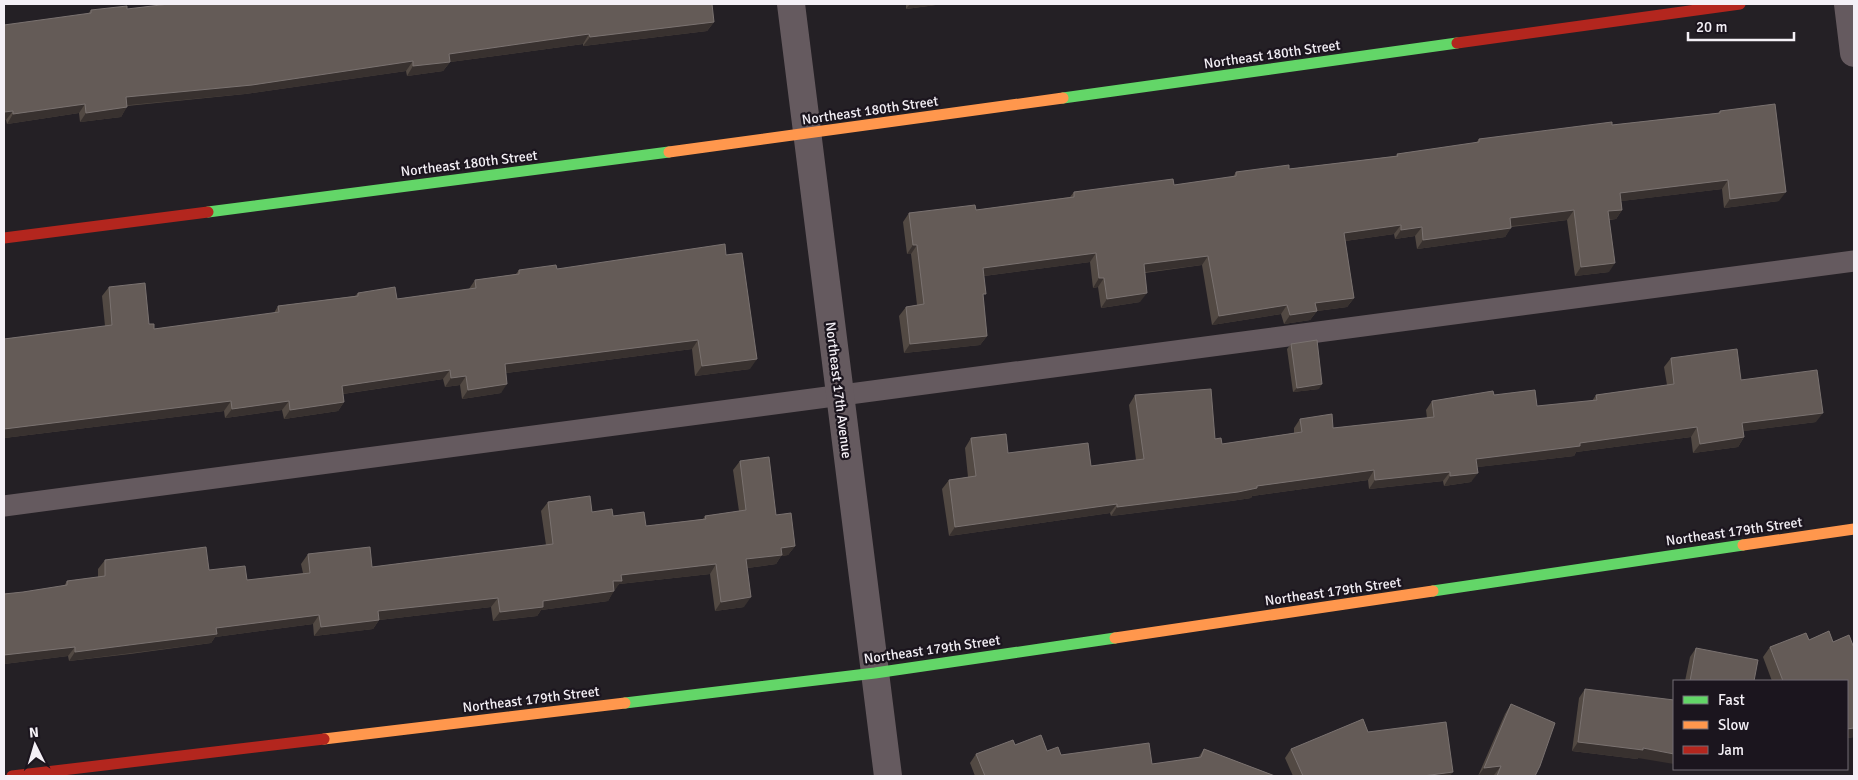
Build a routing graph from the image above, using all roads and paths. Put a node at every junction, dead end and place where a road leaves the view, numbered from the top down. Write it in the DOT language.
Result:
graph roads {
  1 [pos="792,4"];
  2 [pos="1740,4"];
  3 [pos="1848,4"];
  4 [pos="1854,53"];
  5 [pos="808,134"];
  6 [pos="4,238"];
  7 [pos="1854,261"];
  8 [pos="840,396"];
  9 [pos="4,506"];
  10 [pos="1854,529"];
  11 [pos="874,673"];
  12 [pos="12,776"];
  13 [pos="888,776"];
  1 -- 5 [label="street, Northeast 17th Avenue"];
  2 -- 5 [label="street, Northeast 180th Street"];
  3 -- 4 [label="street"];
  5 -- 6 [label="street, Northeast 180th Street"];
  5 -- 8 [label="street, Northeast 17th Avenue"];
  7 -- 8 [label="lane"];
  8 -- 9 [label="lane"];
  8 -- 11 [label="street, Northeast 17th Avenue"];
  10 -- 11 [label="street, Northeast 179th Street"];
  11 -- 12 [label="street, Northeast 179th Street"];
  11 -- 13 [label="street, Northeast 17th Avenue"];
}
